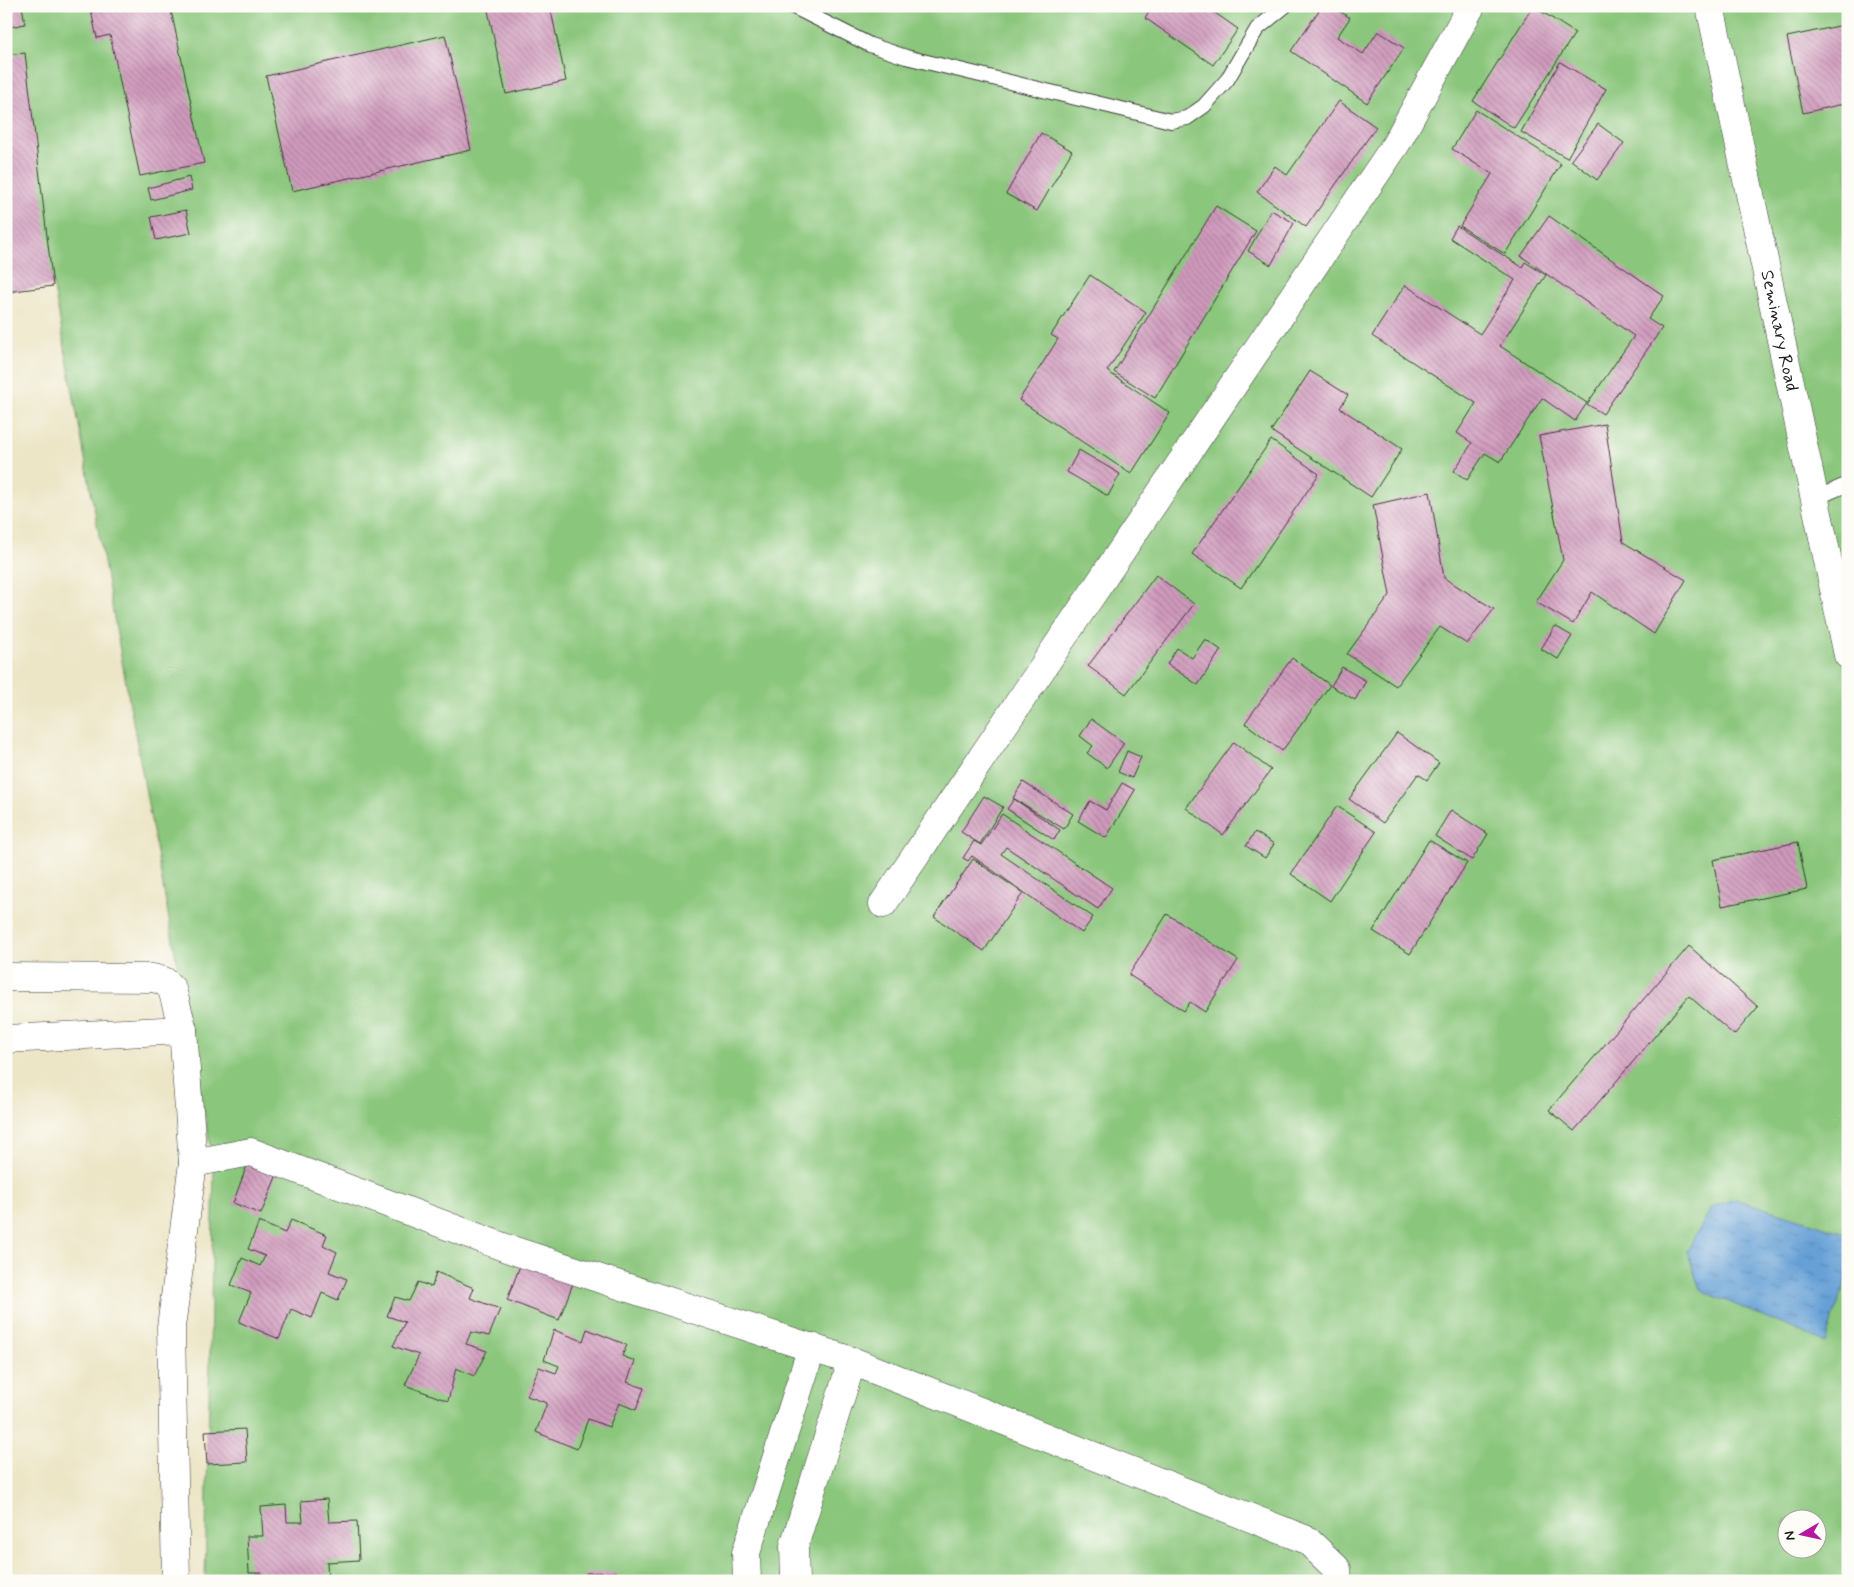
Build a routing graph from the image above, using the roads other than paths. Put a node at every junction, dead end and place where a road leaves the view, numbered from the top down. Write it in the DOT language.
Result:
graph roads {
  1 [pos="792,6"];
  2 [pos="1284,6"];
  3 [pos="1470,6"];
  4 [pos="1710,6"];
  5 [pos="1848,484"];
  6 [pos="1816,498"];
  7 [pos="1845,628"];
  8 [pos="1848,655"];
  9 [pos="883,904"];
  10 [pos="6,977"];
  11 [pos="183,1030"];
  12 [pos="6,1039"];
  13 [pos="193,1163"];
  14 [pos="812,1347"];
  15 [pos="852,1361"];
  16 [pos="176,1581"];
  17 [pos="747,1581"];
  18 [pos="795,1581"];
  19 [pos="1338,1581"];
  1 -- 2 [label="lane"];
  3 -- 9 [label="street"];
  4 -- 6 [label="street, Seminary Road"];
  5 -- 6 [label="lane"];
  6 -- 7 [label="street, Seminary Road"];
  7 -- 8 [label="street, Seminary Road"];
  10 -- 11 [label="street"];
  11 -- 12 [label="street"];
  11 -- 13 [label="street"];
  13 -- 14 [label="street"];
  13 -- 16 [label="street"];
  14 -- 15 [label="street"];
  14 -- 17 [label="street"];
  15 -- 18 [label="street"];
  15 -- 19 [label="street"];
}
